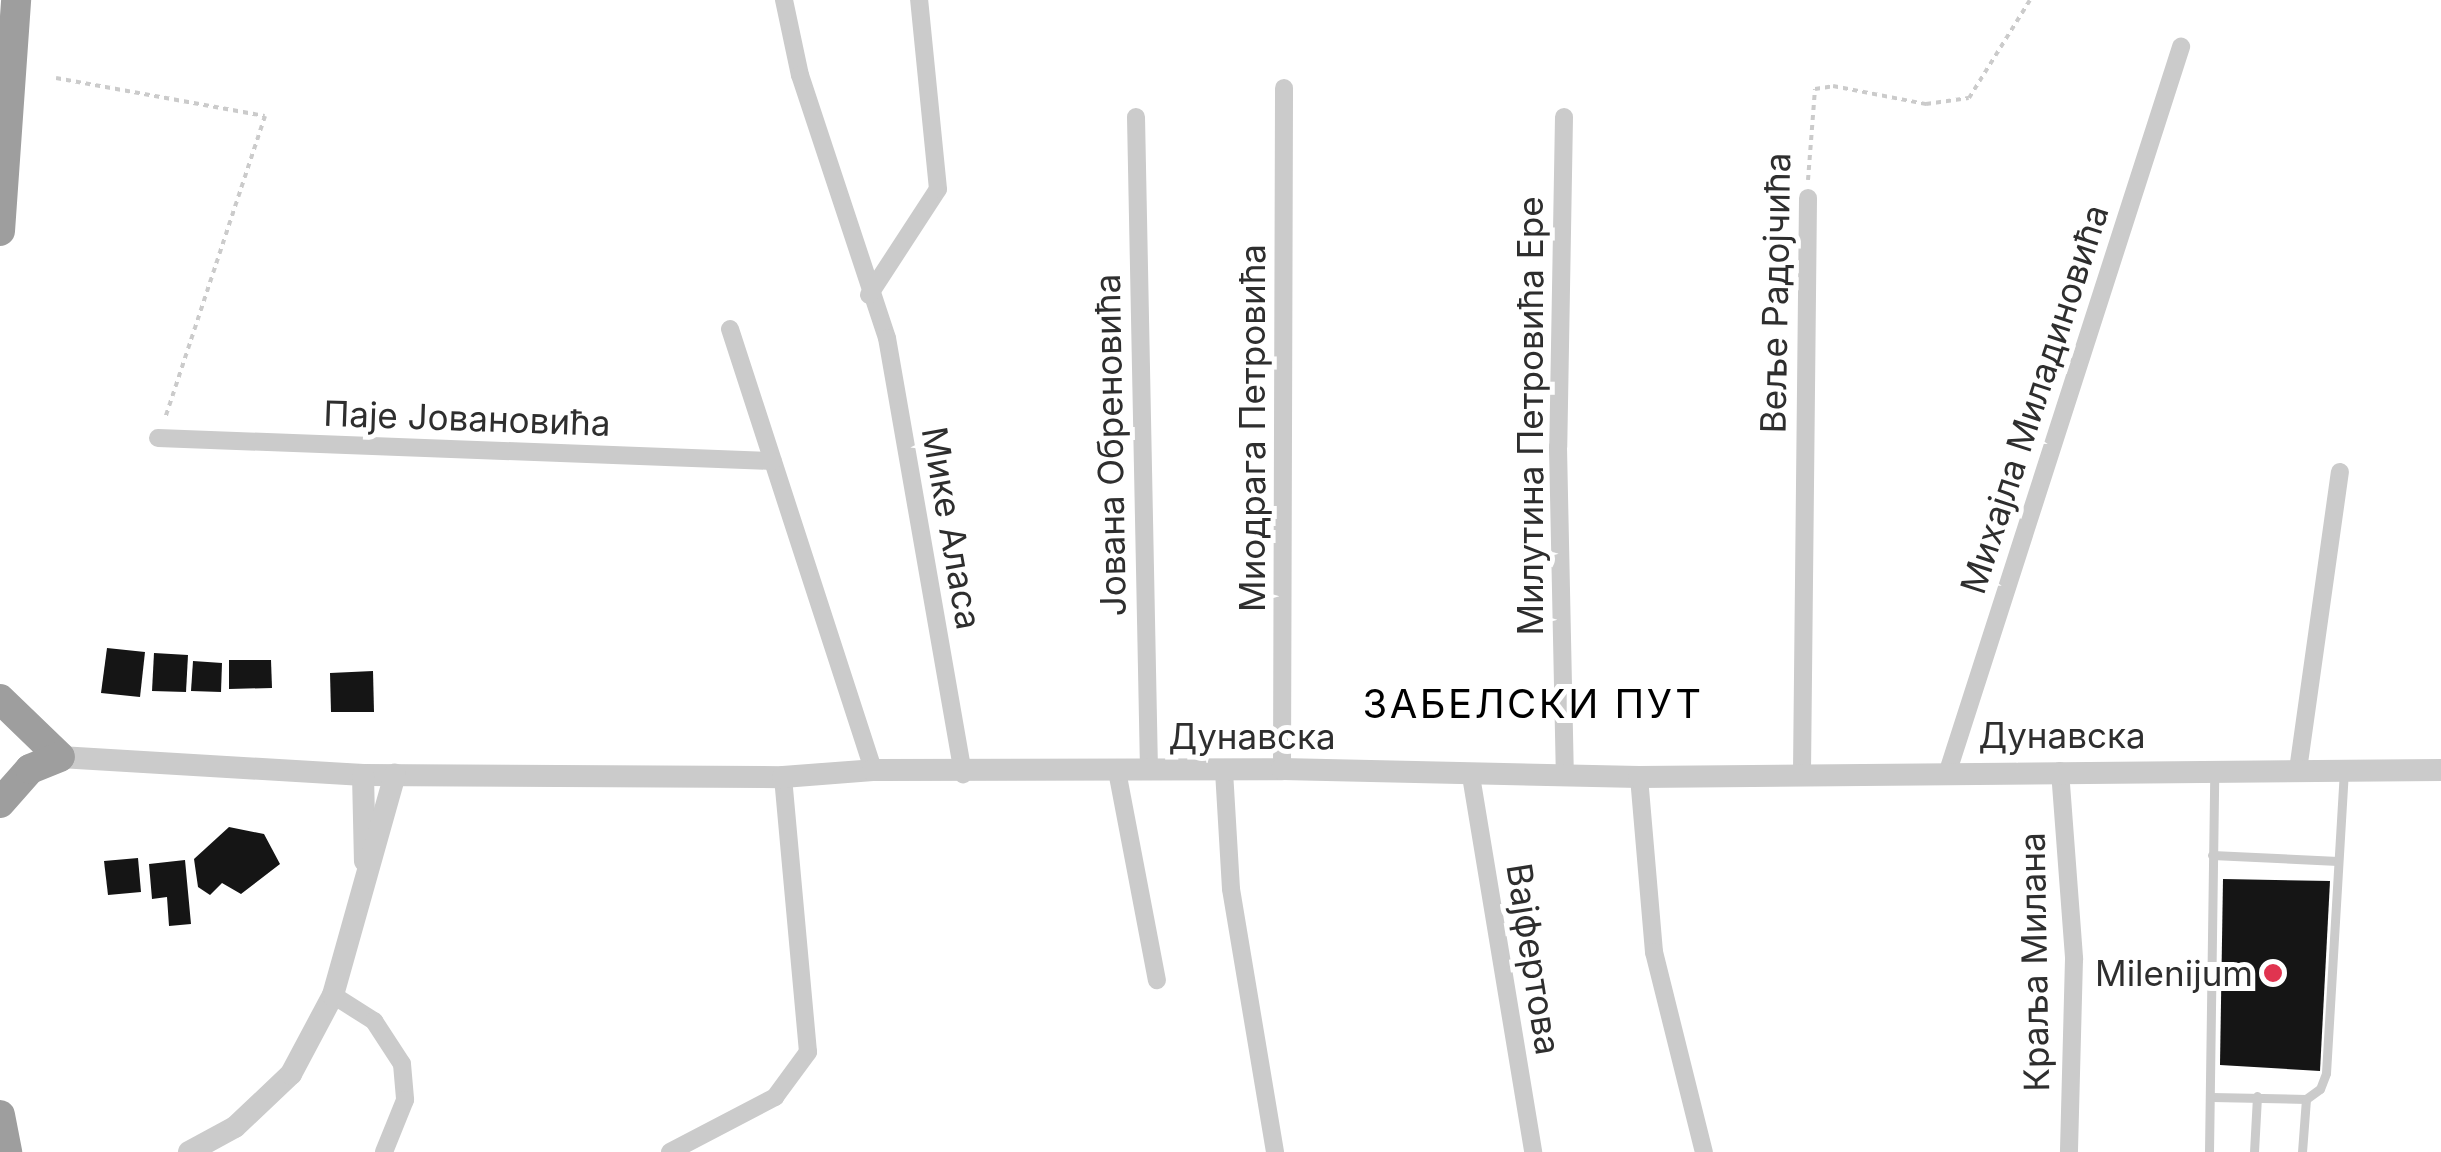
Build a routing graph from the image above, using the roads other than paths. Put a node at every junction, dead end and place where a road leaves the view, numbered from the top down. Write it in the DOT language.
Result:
graph roads {
  1 [pos="16,0"];
  2 [pos="784,0"];
  3 [pos="920,0"];
  4 [pos="2181,47"];
  5 [pos="1284,88"];
  6 [pos="1136,118"];
  7 [pos="1564,118"];
  8 [pos="1808,198"];
  9 [pos="0,232"];
  10 [pos="869,295"];
  11 [pos="730,329"];
  12 [pos="158,438"];
  13 [pos="773,461"];
  14 [pos="2340,472"];
  15 [pos="0,699"];
  16 [pos="60,757"];
  17 [pos="1282,769"];
  18 [pos="873,770"];
  19 [pos="1150,770"];
  20 [pos="1224,770"];
  21 [pos="1948,770"];
  22 [pos="2214,770"];
  23 [pos="2298,770"];
  24 [pos="2344,770"];
  25 [pos="2441,770"];
  26 [pos="1117,771"];
  27 [pos="2060,771"];
  28 [pos="1802,772"];
  29 [pos="964,774"];
  30 [pos="1565,774"];
  31 [pos="363,775"];
  32 [pos="395,775"];
  33 [pos="1470,776"];
  34 [pos="783,777"];
  35 [pos="1639,777"];
  36 [pos="0,803"];
  37 [pos="2212,855"];
  38 [pos="2338,861"];
  39 [pos="365,893"];
  40 [pos="1156,980"];
  41 [pos="333,994"];
  42 [pos="2257,1096"];
  43 [pos="2212,1097"];
  44 [pos="2306,1099"];
  45 [pos="0,1116"];
  46 [pos="668,1151"];
  47 [pos="7,1152"];
  48 [pos="190,1152"];
  49 [pos="384,1152"];
  50 [pos="1275,1152"];
  51 [pos="1533,1152"];
  52 [pos="1704,1152"];
  53 [pos="2069,1152"];
  54 [pos="2210,1152"];
  55 [pos="2254,1152"];
  56 [pos="2302,1152"];
  1 -- 9 [label="highway"];
  2 -- 10 [label="street, Мике Аласа"];
  3 -- 10 [label="street"];
  4 -- 21 [label="street, Михајла Миладиновића"];
  5 -- 17 [label="street, Миодрага Петровића"];
  6 -- 19 [label="street, Јована Обреновића"];
  7 -- 30 [label="street, Милутина Петровића Ере"];
  8 -- 28 [label="street, Веље Радојчића"];
  10 -- 29 [label="street, Мике Аласа"];
  11 -- 13 [label="street"];
  12 -- 13 [label="street, Паје Јовановића"];
  13 -- 18 [label="street"];
  14 -- 23 [label="street"];
  15 -- 16 [label="highway"];
  16 -- 31 [label="street, Дунавска"];
  16 -- 36 [label="highway"];
  17 -- 20 [label="street, Дунавска"];
  17 -- 33 [label="street, Дунавска"];
  18 -- 29 [label="street, Дунавска"];
  18 -- 34 [label="street, Дунавска"];
  19 -- 20 [label="street, Дунавска"];
  19 -- 26 [label="street, Дунавска"];
  20 -- 50 [label="street"];
  21 -- 27 [label="street, Дунавска"];
  21 -- 28 [label="street, Дунавска"];
  22 -- 23 [label="street, Дунавска"];
  22 -- 27 [label="street, Дунавска"];
  22 -- 37 [label="lane"];
  23 -- 24 [label="street, Дунавска"];
  24 -- 25 [label="street, Дунавска"];
  24 -- 38 [label="lane"];
  26 -- 29 [label="street, Дунавска"];
  26 -- 40 [label="street"];
  27 -- 53 [label="street, Краља Милана"];
  28 -- 35 [label="street, Дунавска"];
  30 -- 33 [label="street, Дунавска"];
  30 -- 35 [label="street, Дунавска"];
  31 -- 32 [label="street, Дунавска"];
  31 -- 39 [label="street"];
  32 -- 34 [label="street, Дунавска"];
  32 -- 39 [label="street"];
  33 -- 51 [label="street, Вајфертова"];
  34 -- 46 [label="street"];
  35 -- 52 [label="street"];
  37 -- 38 [label="lane"];
  37 -- 43 [label="lane"];
  38 -- 44 [label="lane"];
  39 -- 41 [label="street"];
  41 -- 48 [label="street"];
  41 -- 49 [label="street"];
  42 -- 43 [label="lane"];
  42 -- 44 [label="lane"];
  42 -- 55 [label="lane"];
  43 -- 54 [label="lane"];
  44 -- 56 [label="lane"];
  45 -- 47 [label="highway"];
}
